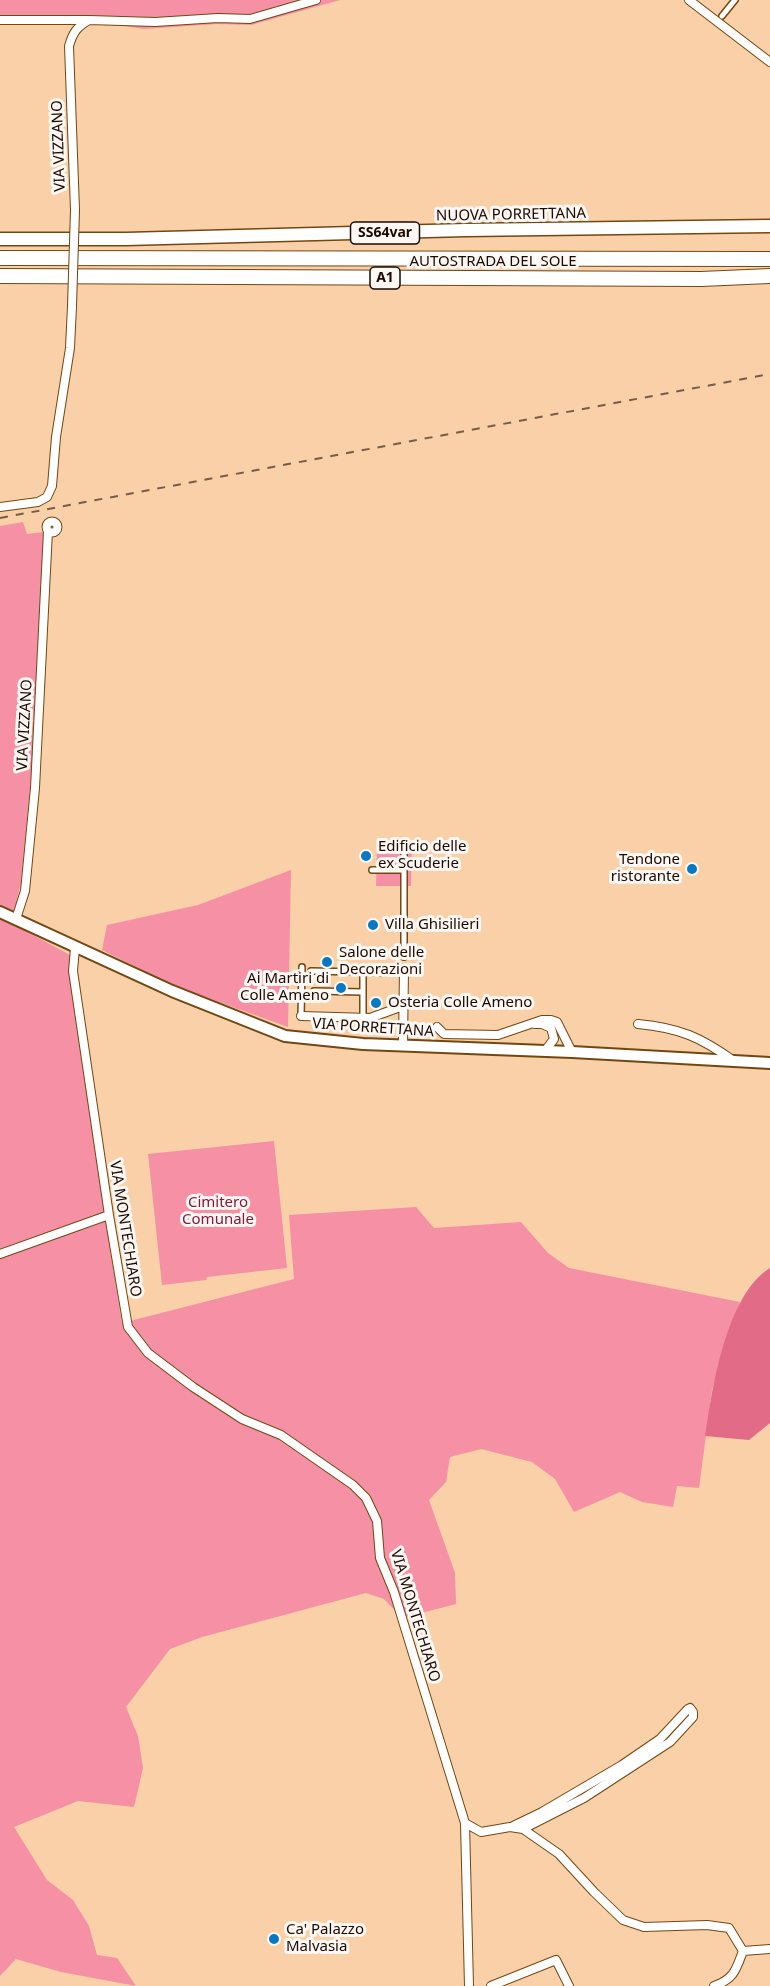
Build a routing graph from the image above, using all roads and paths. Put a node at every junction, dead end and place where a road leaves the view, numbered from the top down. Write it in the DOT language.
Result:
graph roads {
  1 [pos="316,0"];
  2 [pos="689,0"];
  3 [pos="735,0"];
  4 [pos="719,19"];
  5 [pos="0,20"];
  6 [pos="89,20"];
  7 [pos="770,62"];
  8 [pos="770,226"];
  9 [pos="0,239"];
  10 [pos="0,258"];
  11 [pos="770,259"];
  12 [pos="0,276"];
  13 [pos="770,276"];
  14 [pos="0,507"];
  15 [pos="50,532"];
  16 [pos="404,843"];
  17 [pos="372,870"];
  18 [pos="404,870"];
  19 [pos="0,912"];
  20 [pos="16,919"];
  21 [pos="75,948"];
  22 [pos="404,957"];
  23 [pos="404,971"];
  24 [pos="363,972"];
  25 [pos="314,991"];
  26 [pos="363,992"];
  27 [pos="403,1006"];
  28 [pos="301,1016"];
  29 [pos="363,1018"];
  30 [pos="638,1024"];
  31 [pos="528,1025"];
  32 [pos="437,1027"];
  33 [pos="403,1046"];
  34 [pos="551,1052"];
  35 [pos="572,1052"];
  36 [pos="735,1061"];
  37 [pos="770,1063"];
  38 [pos="109,1215"];
  39 [pos="0,1254"];
  40 [pos="465,1823"];
  41 [pos="512,1827"];
  42 [pos="523,1829"];
  43 [pos="770,1948"];
  44 [pos="743,1951"];
  45 [pos="469,1986"];
  46 [pos="491,1986"];
  47 [pos="569,1986"];
  48 [pos="714,1986"];
  1 -- 6 [label="street"];
  2 -- 4 [label="street"];
  3 -- 4 [label="street"];
  4 -- 7 [label="street"];
  5 -- 6 [label="street"];
  6 -- 14 [label="street, VIA VIZZANO, bridge"];
  8 -- 9 [label="highway, NUOVA PORRETTANA / SS64var"];
  10 -- 11 [label="highway, AUTOSTRADA DEL SOLE / A1"];
  12 -- 13 [label="highway, AUTOSTRADA DEL SOLE / A1"];
  15 -- 20 [label="street, VIA VIZZANO"];
  16 -- 18 [label="street"];
  17 -- 18 [label="street"];
  18 -- 22 [label="street"];
  19 -- 20 [label="main road, VIA PORRETTANA"];
  20 -- 21 [label="main road, VIA PORRETTANA"];
  21 -- 33 [label="main road, VIA PORRETTANA"];
  21 -- 38 [label="street, VIA MONTECHIARO"];
  23 -- 24 [label="street"];
  23 -- 27 [label="street"];
  24 -- 26 [label="street"];
  24 -- 28 [label="street"];
  25 -- 26 [label="street"];
  26 -- 29 [label="street"];
  27 -- 29 [label="street"];
  27 -- 33 [label="street"];
  28 -- 29 [label="street"];
  30 -- 36 [label="street"];
  31 -- 32 [label="street"];
  31 -- 34 [label="street"];
  31 -- 35 [label="street"];
  33 -- 34 [label="main road, VIA PORRETTANA"];
  34 -- 35 [label="main road, VIA PORRETTANA"];
  35 -- 36 [label="main road, VIA PORRETTANA"];
  36 -- 37 [label="main road, VIA PORRETTANA"];
  38 -- 39 [label="street"];
  38 -- 40 [label="street, VIA MONTECHIARO"];
  40 -- 41 [label="street"];
  40 -- 45 [label="street, VIA MONTECHIARO"];
  41 -- 42 [label="street"];
  41 -- 42 [label="street"];
  42 -- 44 [label="street"];
  43 -- 44 [label="street"];
  44 -- 48 [label="street"];
  46 -- 47 [label="street"];
}
